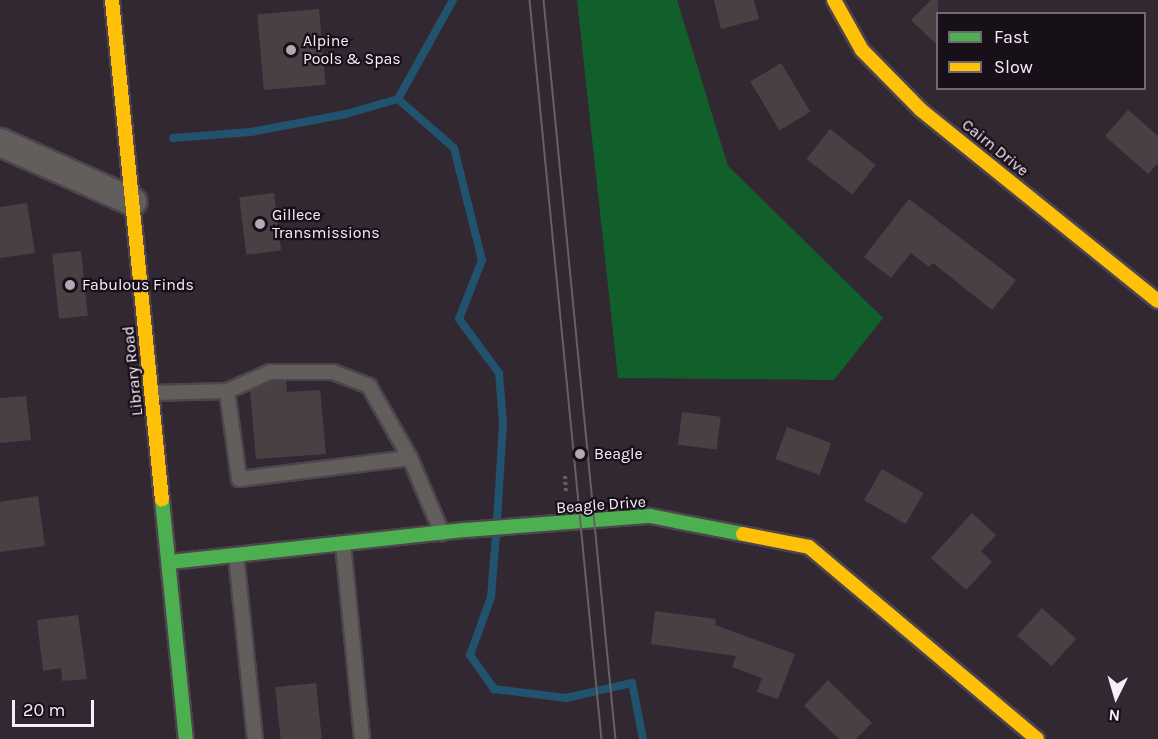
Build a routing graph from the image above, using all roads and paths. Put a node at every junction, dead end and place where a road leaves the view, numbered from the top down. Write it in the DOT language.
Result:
graph roads {
  1 [pos="112,0"];
  2 [pos="834,0"];
  3 [pos="0,142"];
  4 [pos="132,201"];
  5 [pos="1158,302"];
  6 [pos="227,391"];
  7 [pos="152,393"];
  8 [pos="410,458"];
  9 [pos="442,533"];
  10 [pos="343,544"];
  11 [pos="236,555"];
  12 [pos="170,562"];
  13 [pos="186,739"];
  14 [pos="255,739"];
  15 [pos="362,739"];
  16 [pos="1037,739"];
  1 -- 4 [label="street, Library Road"];
  2 -- 5 [label="street, Cairn Drive"];
  3 -- 4 [label="street"];
  4 -- 7 [label="street, Library Road"];
  6 -- 7 [label="lane"];
  6 -- 8 [label="lane"];
  6 -- 8 [label="lane"];
  7 -- 12 [label="street, Library Road"];
  8 -- 9 [label="lane"];
  9 -- 10 [label="street, Beagle Drive"];
  9 -- 16 [label="street, Beagle Drive"];
  10 -- 11 [label="street, Beagle Drive"];
  10 -- 15 [label="lane"];
  11 -- 12 [label="street, Beagle Drive"];
  11 -- 14 [label="lane"];
  12 -- 13 [label="street, Library Road"];
}
